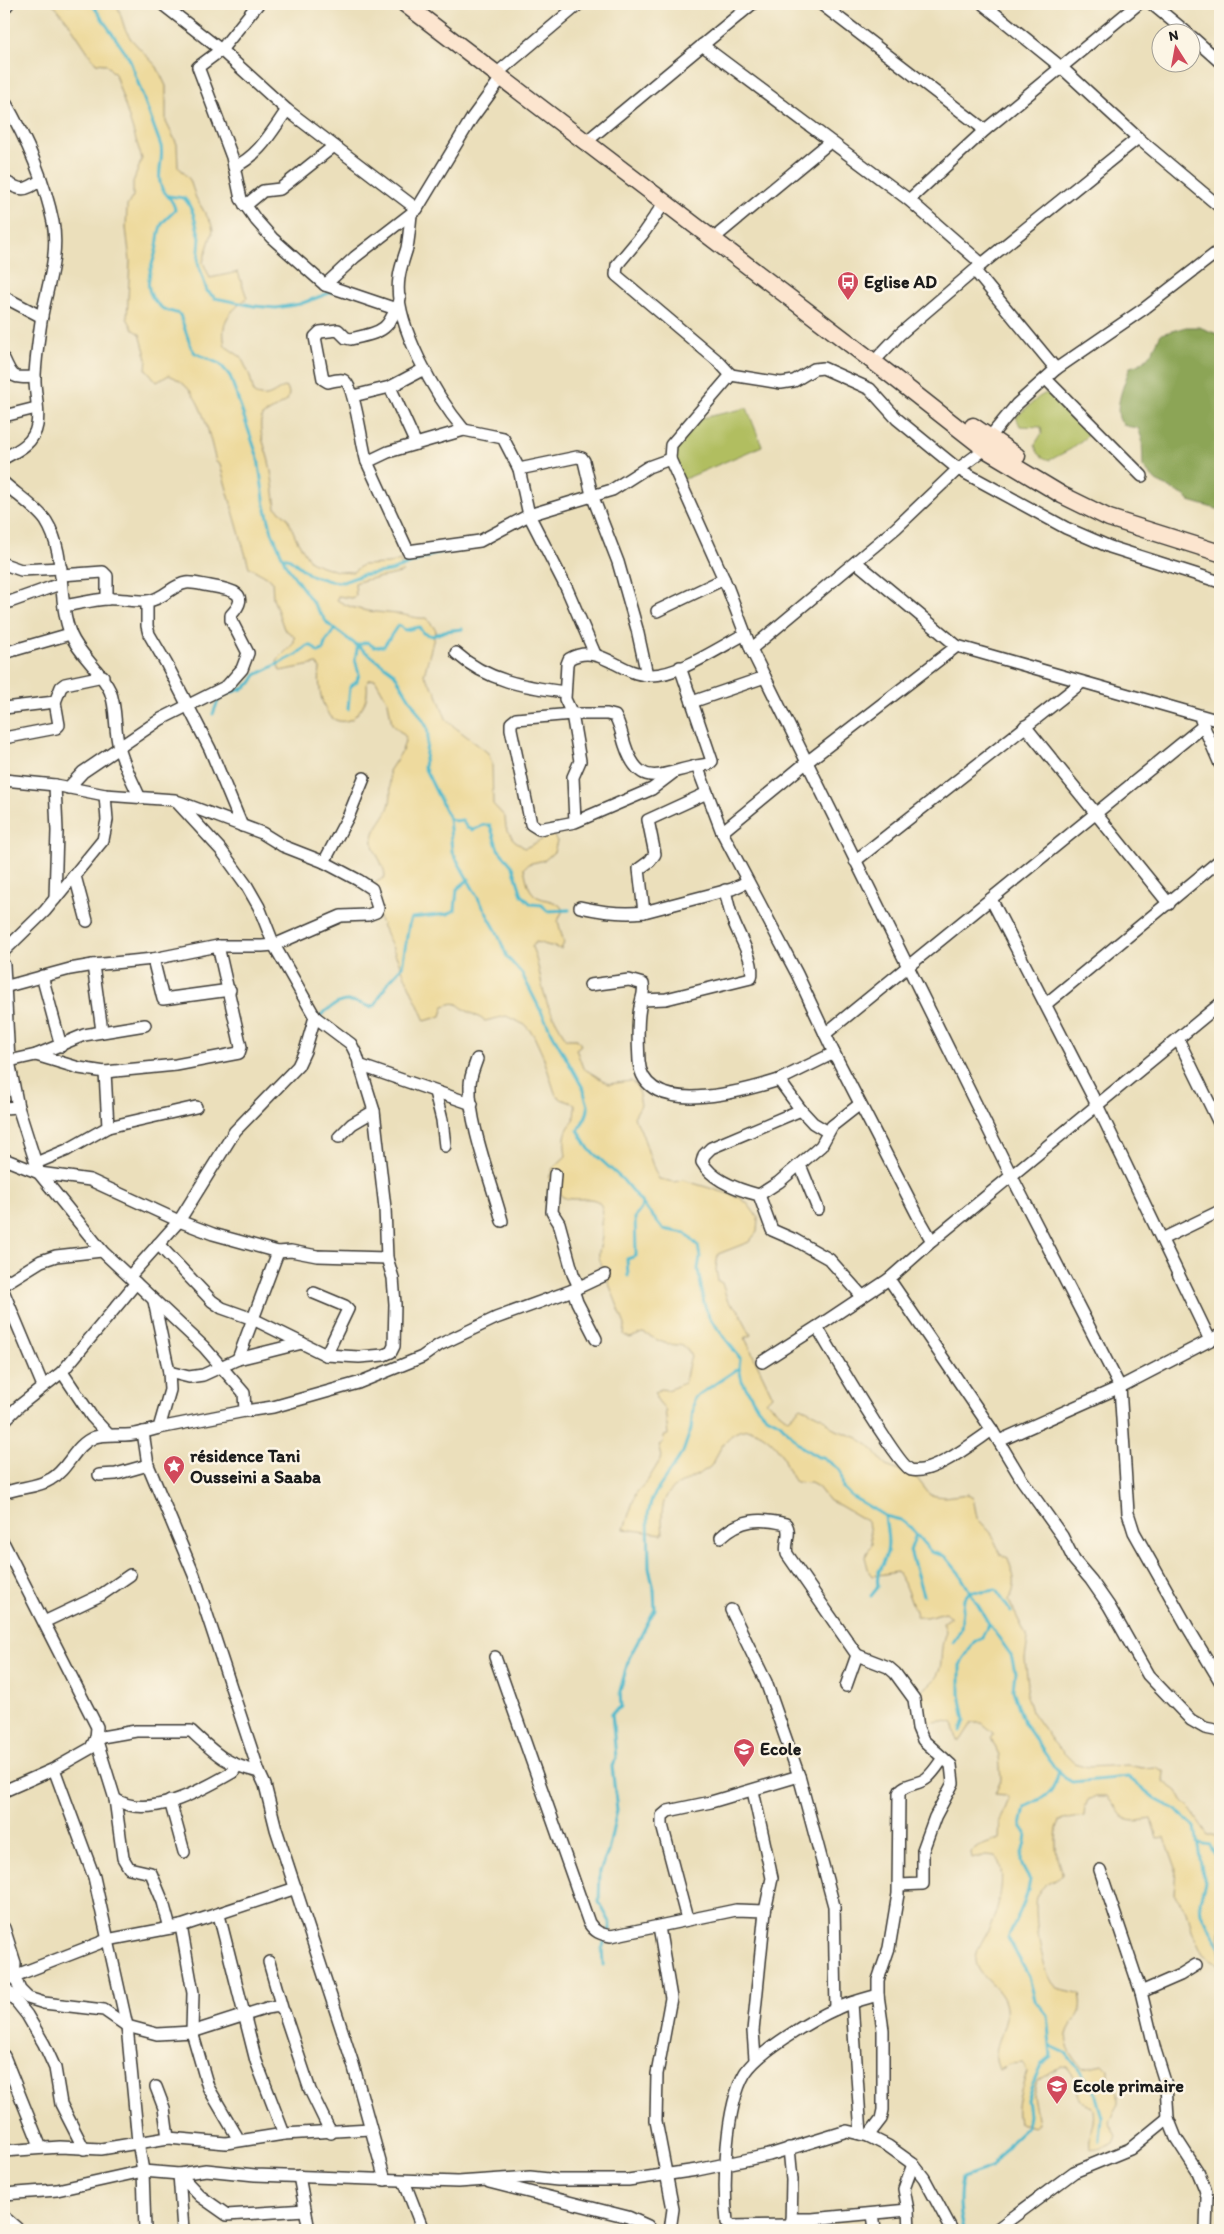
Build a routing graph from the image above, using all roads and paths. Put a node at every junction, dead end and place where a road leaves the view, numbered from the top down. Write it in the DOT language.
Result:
graph roads {
  1 [pos="8,4"];
  2 [pos="162,4"];
  3 [pos="258,4"];
  4 [pos="405,4"];
  5 [pos="417,4"];
  6 [pos="579,4"];
  7 [pos="752,4"];
  8 [pos="821,4"];
  9 [pos="983,4"];
  10 [pos="1138,4"];
  11 [pos="1152,4"];
  12 [pos="4,9"];
  13 [pos="1174,22"];
  14 [pos="702,45"];
  15 [pos="1202,46"];
  16 [pos="221,50"];
  17 [pos="1220,62"];
  18 [pos="1061,67"];
  19 [pos="502,73"];
  20 [pos="4,100"];
  21 [pos="287,110"];
  22 [pos="985,130"];
  23 [pos="593,136"];
  24 [pos="1138,138"];
  25 [pos="830,142"];
  26 [pos="334,146"];
  27 [pos="234,166"];
  28 [pos="42,180"];
  29 [pos="4,181"];
  30 [pos="908,200"];
  31 [pos="665,202"];
  32 [pos="245,206"];
  33 [pos="1220,207"];
  34 [pos="414,211"];
  35 [pos="720,233"];
  36 [pos="1220,250"];
  37 [pos="979,267"];
  38 [pos="325,286"];
  39 [pos="4,297"];
  40 [pos="400,298"];
  41 [pos="396,309"];
  42 [pos="42,317"];
  43 [pos="880,355"];
  44 [pos="4,359"];
  45 [pos="424,369"];
  46 [pos="1056,369"];
  47 [pos="732,375"];
  48 [pos="35,377"];
  49 [pos="1046,379"];
  50 [pos="390,387"];
  51 [pos="353,396"];
  52 [pos="36,408"];
  53 [pos="4,416"];
  54 [pos="464,430"];
  55 [pos="416,444"];
  56 [pos="987,444"];
  57 [pos="4,458"];
  58 [pos="670,459"];
  59 [pos="367,462"];
  60 [pos="519,469"];
  61 [pos="958,469"];
  62 [pos="1142,476"];
  63 [pos="4,483"];
  64 [pos="592,495"];
  65 [pos="529,515"];
  66 [pos="1220,543"];
  67 [pos="1220,554"];
  68 [pos="856,562"];
  69 [pos="4,564"];
  70 [pos="61,575"];
  71 [pos="724,579"];
  72 [pos="1220,582"];
  73 [pos="107,599"];
  74 [pos="147,601"];
  75 [pos="4,604"];
  76 [pos="64,606"];
  77 [pos="657,611"];
  78 [pos="70,634"];
  79 [pos="745,634"];
  80 [pos="957,646"];
  81 [pos="751,649"];
  82 [pos="4,652"];
  83 [pos="456,653"];
  84 [pos="596,654"];
  85 [pos="680,667"];
  86 [pos="646,675"];
  87 [pos="103,676"];
  88 [pos="765,677"];
  89 [pos="1081,683"];
  90 [pos="565,692"];
  91 [pos="55,702"];
  92 [pos="692,702"];
  93 [pos="188,707"];
  94 [pos="4,708"];
  95 [pos="572,714"];
  96 [pos="1198,714"];
  97 [pos="1220,721"];
  98 [pos="1025,726"];
  99 [pos="1203,726"];
  100 [pos="4,738"];
  101 [pos="119,747"];
  102 [pos="807,762"];
  103 [pos="1220,764"];
  104 [pos="697,766"];
  105 [pos="673,773"];
  106 [pos="364,778"];
  107 [pos="4,780"];
  108 [pos="55,785"];
  109 [pos="68,788"];
  110 [pos="707,793"];
  111 [pos="105,795"];
  112 [pos="139,796"];
  113 [pos="175,800"];
  114 [pos="1094,814"];
  115 [pos="576,822"];
  116 [pos="242,826"];
  117 [pos="722,832"];
  118 [pos="1220,860"];
  119 [pos="324,862"];
  120 [pos="856,862"];
  121 [pos="75,876"];
  122 [pos="747,882"];
  123 [pos="725,890"];
  124 [pos="55,899"];
  125 [pos="991,899"];
  126 [pos="1169,904"];
  127 [pos="580,907"];
  128 [pos="644,912"];
  129 [pos="87,921"];
  130 [pos="274,945"];
  131 [pos="218,946"];
  132 [pos="4,951"];
  133 [pos="153,959"];
  134 [pos="4,965"];
  135 [pos="92,965"];
  136 [pos="908,967"];
  137 [pos="42,976"];
  138 [pos="590,985"];
  139 [pos="5,987"];
  140 [pos="230,990"];
  141 [pos="642,1000"];
  142 [pos="1046,1004"];
  143 [pos="1220,1004"];
  144 [pos="314,1017"];
  145 [pos="145,1025"];
  146 [pos="102,1031"];
  147 [pos="825,1034"];
  148 [pos="1178,1039"];
  149 [pos="61,1046"];
  150 [pos="834,1053"];
  151 [pos="36,1055"];
  152 [pos="478,1059"];
  153 [pos="9,1061"];
  154 [pos="360,1066"];
  155 [pos="106,1072"];
  156 [pos="779,1080"];
  157 [pos="435,1092"];
  158 [pos="472,1104"];
  159 [pos="860,1104"];
  160 [pos="1097,1105"];
  161 [pos="18,1107"];
  162 [pos="196,1107"];
  163 [pos="4,1108"];
  164 [pos="802,1110"];
  165 [pos="374,1111"];
  166 [pos="1220,1125"];
  167 [pos="108,1127"];
  168 [pos="828,1132"];
  169 [pos="339,1137"];
  170 [pos="445,1146"];
  171 [pos="4,1159"];
  172 [pos="800,1165"];
  173 [pos="38,1168"];
  174 [pos="554,1174"];
  175 [pos="1011,1175"];
  176 [pos="758,1195"];
  177 [pos="818,1209"];
  178 [pos="1220,1211"];
  179 [pos="502,1221"];
  180 [pos="178,1222"];
  181 [pos="1162,1239"];
  182 [pos="932,1240"];
  183 [pos="158,1244"];
  184 [pos="102,1251"];
  185 [pos="278,1252"];
  186 [pos="387,1258"];
  187 [pos="605,1275"];
  188 [pos="133,1279"];
  189 [pos="889,1279"];
  190 [pos="4,1284"];
  191 [pos="576,1289"];
  192 [pos="4,1293"];
  193 [pos="314,1293"];
  194 [pos="862,1296"];
  195 [pos="154,1301"];
  196 [pos="253,1319"];
  197 [pos="817,1327"];
  198 [pos="1215,1337"];
  199 [pos="596,1339"];
  200 [pos="302,1343"];
  201 [pos="326,1355"];
  202 [pos="238,1359"];
  203 [pos="762,1362"];
  204 [pos="221,1367"];
  205 [pos="62,1372"];
  206 [pos="169,1372"];
  207 [pos="43,1386"];
  208 [pos="1120,1388"];
  209 [pos="246,1411"];
  210 [pos="4,1421"];
  211 [pos="159,1428"];
  212 [pos="992,1430"];
  213 [pos="143,1432"];
  214 [pos="108,1434"];
  215 [pos="999,1441"];
  216 [pos="148,1464"];
  217 [pos="98,1475"];
  218 [pos="4,1494"];
  219 [pos="721,1537"];
  220 [pos="4,1544"];
  221 [pos="130,1575"];
  222 [pos="731,1610"];
  223 [pos="44,1622"];
  224 [pos="856,1655"];
  225 [pos="495,1657"];
  226 [pos="1220,1680"];
  227 [pos="846,1686"];
  228 [pos="1220,1731"];
  229 [pos="96,1738"];
  230 [pos="943,1758"];
  231 [pos="234,1766"];
  232 [pos="54,1769"];
  233 [pos="259,1772"];
  234 [pos="799,1776"];
  235 [pos="4,1791"];
  236 [pos="753,1791"];
  237 [pos="114,1799"];
  238 [pos="170,1801"];
  239 [pos="184,1852"];
  240 [pos="1100,1870"];
  241 [pos="899,1885"];
  242 [pos="296,1888"];
  243 [pos="766,1911"];
  244 [pos="219,1914"];
  245 [pos="687,1919"];
  246 [pos="181,1926"];
  247 [pos="658,1927"];
  248 [pos="4,1928"];
  249 [pos="170,1928"];
  250 [pos="107,1940"];
  251 [pos="268,1962"];
  252 [pos="1196,1965"];
  253 [pos="9,1978"];
  254 [pos="4,1986"];
  255 [pos="1141,1992"];
  256 [pos="878,1995"];
  257 [pos="852,2003"];
  258 [pos="282,2008"];
  259 [pos="836,2009"];
  260 [pos="246,2016"];
  261 [pos="127,2026"];
  262 [pos="192,2032"];
  263 [pos="4,2056"];
  264 [pos="755,2059"];
  265 [pos="156,2087"];
  266 [pos="1168,2118"];
  267 [pos="370,2130"];
  268 [pos="331,2133"];
  269 [pos="284,2134"];
  270 [pos="865,2135"];
  271 [pos="168,2138"];
  272 [pos="239,2140"];
  273 [pos="138,2142"];
  274 [pos="40,2148"];
  275 [pos="84,2148"];
  276 [pos="789,2148"];
  277 [pos="4,2151"];
  278 [pos="726,2164"];
  279 [pos="913,2164"];
  280 [pos="143,2172"];
  281 [pos="179,2174"];
  282 [pos="666,2175"];
  283 [pos="299,2176"];
  284 [pos="385,2180"];
  285 [pos="482,2180"];
  286 [pos="404,2181"];
  287 [pos="4,2194"];
  288 [pos="305,2210"];
  289 [pos="908,2210"];
  290 [pos="873,2214"];
  291 [pos="4,2217"];
  292 [pos="791,2225"];
  293 [pos="19,2230"];
  294 [pos="145,2230"];
  295 [pos="183,2230"];
  296 [pos="309,2230"];
  297 [pos="422,2230"];
  298 [pos="651,2230"];
  299 [pos="670,2230"];
  300 [pos="875,2230"];
  301 [pos="909,2230"];
  302 [pos="952,2230"];
  303 [pos="996,2230"];
  304 [pos="1206,2230"];
  1 -- 12 [label="street"];
  2 -- 16 [label="street"];
  3 -- 16 [label="street"];
  4 -- 19 [label="street"];
  5 -- 19 [label="street"];
  6 -- 19 [label="street"];
  7 -- 14 [label="street"];
  8 -- 22 [label="street"];
  9 -- 18 [label="street"];
  10 -- 18 [label="street"];
  11 -- 13 [label="street"];
  14 -- 23 [label="street"];
  14 -- 25 [label="street"];
  15 -- 17 [label="street"];
  16 -- 21 [label="street"];
  16 -- 27 [label="street"];
  18 -- 22 [label="street"];
  18 -- 24 [label="street"];
  19 -- 23 [label="street"];
  19 -- 31 [label="street"];
  19 -- 34 [label="street"];
  20 -- 28 [label="street"];
  21 -- 26 [label="street"];
  21 -- 27 [label="street"];
  22 -- 30 [label="street"];
  23 -- 35 [label="street"];
  24 -- 33 [label="street"];
  24 -- 37 [label="street"];
  25 -- 30 [label="street"];
  25 -- 35 [label="street"];
  26 -- 32 [label="street"];
  26 -- 34 [label="street"];
  27 -- 32 [label="street"];
  28 -- 29 [label="street"];
  28 -- 42 [label="street"];
  30 -- 37 [label="street"];
  31 -- 47 [label="street"];
  31 -- 56 [label="street"];
  32 -- 38 [label="street"];
  34 -- 38 [label="street"];
  34 -- 40 [label="street"];
  35 -- 43 [label="street"];
  36 -- 46 [label="street"];
  37 -- 43 [label="street"];
  37 -- 46 [label="street"];
  38 -- 41 [label="street"];
  39 -- 42 [label="street"];
  40 -- 41 [label="street"];
  40 -- 45 [label="street"];
  41 -- 51 [label="street"];
  42 -- 48 [label="street"];
  43 -- 56 [label="street"];
  44 -- 48 [label="street"];
  45 -- 50 [label="street"];
  45 -- 54 [label="street"];
  46 -- 49 [label="street"];
  47 -- 58 [label="street"];
  47 -- 61 [label="street"];
  48 -- 52 [label="street"];
  49 -- 56 [label="street"];
  49 -- 62 [label="street"];
  50 -- 51 [label="street"];
  50 -- 55 [label="street"];
  51 -- 59 [label="street"];
  52 -- 53 [label="street"];
  52 -- 57 [label="street"];
  54 -- 55 [label="street"];
  54 -- 60 [label="street"];
  55 -- 59 [label="street"];
  56 -- 61 [label="street"];
  56 -- 66 [label="street"];
  56 -- 67 [label="street"];
  58 -- 64 [label="street"];
  58 -- 71 [label="street"];
  59 -- 65 [label="street"];
  60 -- 64 [label="street"];
  60 -- 65 [label="street"];
  61 -- 68 [label="street"];
  61 -- 72 [label="street"];
  63 -- 70 [label="street"];
  64 -- 65 [label="street"];
  64 -- 86 [label="street"];
  65 -- 84 [label="street"];
  68 -- 80 [label="street"];
  68 -- 81 [label="street"];
  69 -- 70 [label="street"];
  70 -- 73 [label="street"];
  70 -- 75 [label="street"];
  70 -- 76 [label="street"];
  71 -- 77 [label="street"];
  71 -- 79 [label="street"];
  73 -- 74 [label="street"];
  73 -- 76 [label="street"];
  74 -- 93 [label="street"];
  74 -- 93 [label="street"];
  76 -- 78 [label="street"];
  78 -- 82 [label="street"];
  78 -- 87 [label="street"];
  79 -- 81 [label="street"];
  79 -- 85 [label="street"];
  80 -- 89 [label="street"];
  80 -- 102 [label="street"];
  81 -- 88 [label="street"];
  83 -- 90 [label="street"];
  84 -- 86 [label="street"];
  84 -- 90 [label="street"];
  85 -- 86 [label="street"];
  85 -- 92 [label="street"];
  87 -- 91 [label="street"];
  87 -- 101 [label="street"];
  88 -- 92 [label="street"];
  88 -- 102 [label="street"];
  89 -- 96 [label="street"];
  89 -- 98 [label="street"];
  90 -- 95 [label="street"];
  91 -- 94 [label="street"];
  91 -- 100 [label="street"];
  92 -- 104 [label="street"];
  93 -- 101 [label="street"];
  93 -- 116 [label="street"];
  95 -- 105 [label="street"];
  95 -- 115 [label="street"];
  95 -- 115 [label="street"];
  96 -- 97 [label="street"];
  96 -- 99 [label="street"];
  98 -- 114 [label="street"];
  98 -- 120 [label="street"];
  99 -- 103 [label="street"];
  99 -- 114 [label="street"];
  101 -- 109 [label="street"];
  101 -- 112 [label="street"];
  102 -- 117 [label="street"];
  102 -- 120 [label="street"];
  104 -- 105 [label="street"];
  104 -- 110 [label="street"];
  105 -- 115 [label="street"];
  106 -- 119 [label="street"];
  107 -- 108 [label="street"];
  108 -- 109 [label="street"];
  108 -- 124 [label="street"];
  109 -- 111 [label="street"];
  110 -- 117 [label="street"];
  110 -- 128 [label="street"];
  111 -- 112 [label="street"];
  111 -- 121 [label="street"];
  112 -- 113 [label="street"];
  113 -- 116 [label="street"];
  113 -- 130 [label="street"];
  114 -- 125 [label="street"];
  114 -- 126 [label="street"];
  116 -- 119 [label="street"];
  117 -- 122 [label="street"];
  118 -- 126 [label="street"];
  119 -- 130 [label="street"];
  120 -- 136 [label="street"];
  121 -- 124 [label="street"];
  121 -- 129 [label="street"];
  122 -- 123 [label="street"];
  122 -- 147 [label="street"];
  123 -- 128 [label="street"];
  123 -- 141 [label="street"];
  124 -- 132 [label="street"];
  125 -- 136 [label="street"];
  125 -- 142 [label="street"];
  126 -- 142 [label="street"];
  127 -- 128 [label="street"];
  130 -- 131 [label="street"];
  130 -- 144 [label="street"];
  131 -- 133 [label="street"];
  131 -- 140 [label="street"];
  133 -- 135 [label="street"];
  133 -- 140 [label="street"];
  134 -- 139 [label="street"];
  135 -- 137 [label="street"];
  135 -- 146 [label="street"];
  136 -- 147 [label="street"];
  136 -- 175 [label="street"];
  137 -- 139 [label="street"];
  137 -- 149 [label="street"];
  138 -- 141 [label="street"];
  139 -- 153 [label="street"];
  140 -- 155 [label="street"];
  141 -- 156 [label="street"];
  142 -- 160 [label="street"];
  143 -- 148 [label="street"];
  144 -- 154 [label="street"];
  144 -- 180 [label="street"];
  145 -- 146 [label="street"];
  146 -- 149 [label="street"];
  147 -- 150 [label="street"];
  148 -- 160 [label="street"];
  148 -- 166 [label="street"];
  149 -- 151 [label="street"];
  150 -- 156 [label="street"];
  150 -- 159 [label="street"];
  151 -- 153 [label="street"];
  151 -- 155 [label="street"];
  152 -- 158 [label="street"];
  153 -- 161 [label="street"];
  154 -- 157 [label="street"];
  154 -- 165 [label="street"];
  155 -- 167 [label="street"];
  156 -- 164 [label="street"];
  157 -- 158 [label="street"];
  157 -- 170 [label="street"];
  158 -- 179 [label="street"];
  159 -- 168 [label="street"];
  159 -- 182 [label="street"];
  160 -- 175 [label="street"];
  160 -- 181 [label="street"];
  161 -- 163 [label="street"];
  161 -- 173 [label="street"];
  162 -- 167 [label="street"];
  164 -- 168 [label="street"];
  164 -- 176 [label="street"];
  165 -- 169 [label="street"];
  165 -- 186 [label="street"];
  167 -- 173 [label="street"];
  168 -- 172 [label="street"];
  171 -- 173 [label="street"];
  172 -- 176 [label="street"];
  172 -- 177 [label="street"];
  173 -- 180 [label="street"];
  173 -- 184 [label="street"];
  174 -- 191 [label="street"];
  175 -- 182 [label="street"];
  175 -- 208 [label="street"];
  176 -- 194 [label="street"];
  178 -- 181 [label="street"];
  180 -- 183 [label="street"];
  180 -- 185 [label="street"];
  181 -- 198 [label="street"];
  182 -- 189 [label="street"];
  183 -- 188 [label="street"];
  183 -- 196 [label="street"];
  184 -- 188 [label="street"];
  184 -- 190 [label="street"];
  185 -- 186 [label="street"];
  185 -- 196 [label="street"];
  186 -- 201 [label="street"];
  187 -- 191 [label="street"];
  188 -- 195 [label="street"];
  188 -- 205 [label="street"];
  189 -- 194 [label="street"];
  189 -- 212 [label="street"];
  191 -- 199 [label="street"];
  191 -- 209 [label="street"];
  192 -- 207 [label="street"];
  193 -- 201 [label="street"];
  194 -- 197 [label="street"];
  195 -- 204 [label="street"];
  195 -- 206 [label="street"];
  196 -- 200 [label="street"];
  196 -- 202 [label="street"];
  197 -- 203 [label="street"];
  197 -- 212 [label="street"];
  198 -- 208 [label="street"];
  200 -- 201 [label="street"];
  200 -- 202 [label="street"];
  202 -- 204 [label="street"];
  204 -- 206 [label="street"];
  204 -- 209 [label="street"];
  205 -- 207 [label="street"];
  205 -- 214 [label="street"];
  206 -- 211 [label="street"];
  207 -- 210 [label="street"];
  208 -- 215 [label="street"];
  208 -- 226 [label="street"];
  209 -- 211 [label="street"];
  211 -- 213 [label="street"];
  212 -- 215 [label="street"];
  213 -- 214 [label="street"];
  213 -- 216 [label="street"];
  214 -- 218 [label="street"];
  215 -- 228 [label="street"];
  216 -- 217 [label="street"];
  216 -- 233 [label="street"];
  219 -- 224 [label="street"];
  220 -- 223 [label="street"];
  221 -- 223 [label="street"];
  222 -- 234 [label="street"];
  223 -- 229 [label="street"];
  224 -- 227 [label="street"];
  224 -- 230 [label="street"];
  225 -- 247 [label="street"];
  229 -- 231 [label="street"];
  229 -- 232 [label="street"];
  229 -- 237 [label="street"];
  230 -- 241 [label="street"];
  230 -- 241 [label="street"];
  231 -- 233 [label="street"];
  231 -- 238 [label="street"];
  232 -- 235 [label="street"];
  232 -- 250 [label="street"];
  233 -- 242 [label="street"];
  234 -- 236 [label="street"];
  234 -- 259 [label="street"];
  236 -- 243 [label="street"];
  236 -- 245 [label="street"];
  237 -- 238 [label="street"];
  237 -- 249 [label="street"];
  238 -- 239 [label="street"];
  240 -- 255 [label="street"];
  241 -- 256 [label="street"];
  242 -- 244 [label="street"];
  242 -- 267 [label="street"];
  243 -- 245 [label="street"];
  243 -- 264 [label="street"];
  244 -- 246 [label="street"];
  244 -- 260 [label="street"];
  245 -- 247 [label="street"];
  246 -- 249 [label="street"];
  246 -- 262 [label="street"];
  247 -- 282 [label="street"];
  248 -- 253 [label="street"];
  249 -- 250 [label="street"];
  250 -- 253 [label="street"];
  250 -- 261 [label="street"];
  251 -- 258 [label="street"];
  252 -- 255 [label="street"];
  253 -- 261 [label="street"];
  254 -- 275 [label="street"];
  255 -- 266 [label="street"];
  256 -- 257 [label="street"];
  256 -- 270 [label="street"];
  257 -- 259 [label="street"];
  257 -- 270 [label="street"];
  258 -- 260 [label="street"];
  258 -- 268 [label="street"];
  259 -- 264 [label="street"];
  260 -- 262 [label="street"];
  260 -- 269 [label="street"];
  261 -- 262 [label="street"];
  261 -- 273 [label="street"];
  262 -- 272 [label="street"];
  263 -- 274 [label="street"];
  264 -- 278 [label="street"];
  265 -- 271 [label="street"];
  266 -- 303 [label="street"];
  266 -- 304 [label="street"];
  267 -- 268 [label="street"];
  267 -- 284 [label="street"];
  268 -- 269 [label="street"];
  269 -- 272 [label="street"];
  270 -- 276 [label="street"];
  270 -- 279 [label="street"];
  271 -- 272 [label="street"];
  271 -- 273 [label="street"];
  273 -- 275 [label="street"];
  273 -- 280 [label="street"];
  274 -- 275 [label="street"];
  274 -- 277 [label="street"];
  276 -- 278 [label="street"];
  276 -- 292 [label="street"];
  278 -- 282 [label="street"];
  278 -- 292 [label="street"];
  279 -- 289 [label="street"];
  279 -- 302 [label="street"];
  280 -- 281 [label="street"];
  280 -- 287 [label="street"];
  280 -- 294 [label="street"];
  281 -- 283 [label="street"];
  281 -- 288 [label="street"];
  281 -- 295 [label="street"];
  282 -- 285 [label="street"];
  282 -- 299 [label="street"];
  283 -- 284 [label="street"];
  283 -- 288 [label="street"];
  284 -- 286 [label="street"];
  285 -- 286 [label="street"];
  285 -- 298 [label="street"];
  286 -- 297 [label="street"];
  288 -- 296 [label="street"];
  289 -- 290 [label="street"];
  289 -- 301 [label="street"];
  290 -- 292 [label="street"];
  290 -- 300 [label="street"];
  291 -- 293 [label="street"];
}
